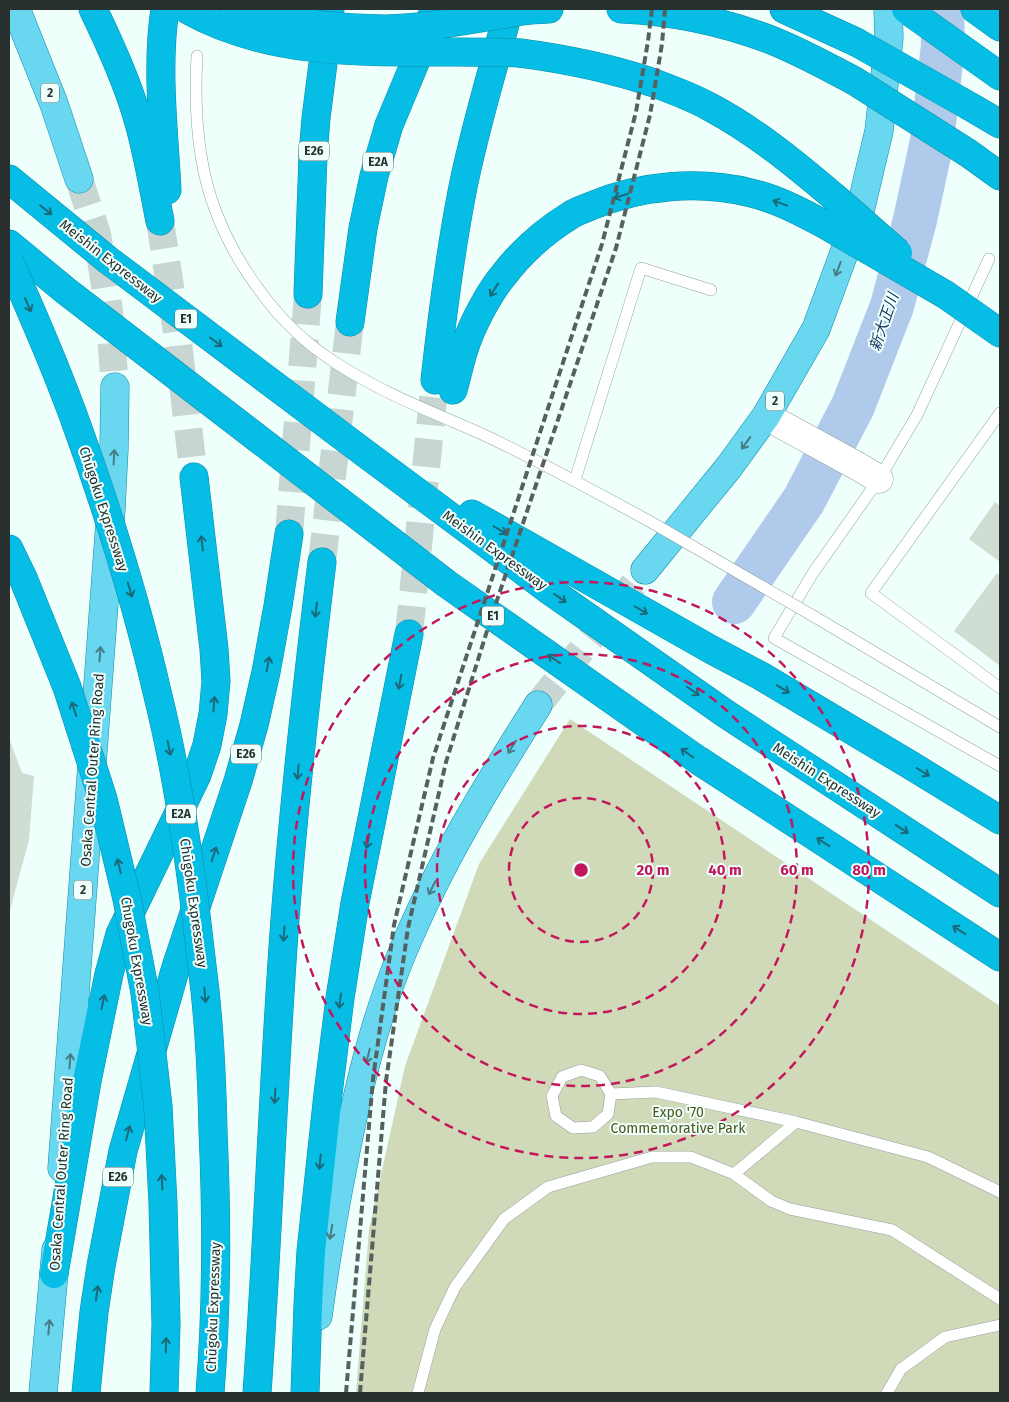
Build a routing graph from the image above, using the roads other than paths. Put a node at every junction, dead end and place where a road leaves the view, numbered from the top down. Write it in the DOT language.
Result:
graph roads {
  1 [pos="16,9"];
  2 [pos="93,9"];
  3 [pos="165,9"];
  4 [pos="186,9"];
  5 [pos="237,9"];
  6 [pos="330,9"];
  7 [pos="434,9"];
  8 [pos="529,9"];
  9 [pos="621,9"];
  10 [pos="784,9"];
  11 [pos="888,9"];
  12 [pos="906,9"];
  13 [pos="197,56"];
  14 [pos="990,69"];
  15 [pos="1000,124"];
  16 [pos="1000,176"];
  17 [pos="9,179"];
  18 [pos="79,179"];
  19 [pos="9,244"];
  20 [pos="989,259"];
  21 [pos="9,261"];
  22 [pos="711,290"];
  23 [pos="308,294"];
  24 [pos="946,295"];
  25 [pos="350,322"];
  26 [pos="992,327"];
  27 [pos="115,386"];
  28 [pos="1000,413"];
  29 [pos="766,416"];
  30 [pos="366,454"];
  31 [pos="194,477"];
  32 [pos="878,479"];
  33 [pos="575,480"];
  34 [pos="289,534"];
  35 [pos="9,549"];
  36 [pos="322,562"];
  37 [pos="645,570"];
  38 [pos="409,634"];
  39 [pos="1000,688"];
  40 [pos="538,705"];
  41 [pos="1000,727"];
  42 [pos="1000,766"];
  43 [pos="1000,820"];
  44 [pos="1000,893"];
  45 [pos="1000,957"];
  46 [pos="611,1094"];
  47 [pos="796,1122"];
  48 [pos="734,1174"];
  49 [pos="1000,1192"];
  50 [pos="54,1274"];
  51 [pos="1000,1299"];
  52 [pos="1000,1325"];
  53 [pos="42,1386"];
  54 [pos="86,1393"];
  55 [pos="164,1393"];
  56 [pos="210,1393"];
  57 [pos="257,1393"];
  58 [pos="307,1393"];
  59 [pos="418,1393"];
  60 [pos="887,1393"];
  1 -- 18 [label="main road, 2"];
  2 -- 3 [label="highway"];
  4 -- 24 [label="highway, bridge"];
  5 -- 8 [label="highway, bridge"];
  6 -- 23 [label="highway, E26"];
  7 -- 25 [label="highway, E2A"];
  24 -- 8 [label="highway, one-way, bridge"];
  9 -- 16 [label="highway, bridge"];
  10 -- 15 [label="highway, bridge"];
  11 -- 29 [label="main road, 2, one-way"];
  12 -- 14 [label="highway"];
  13 -- 33 [label="lane"];
  17 -- 30 [label="highway, Meishin Expressway / E1, one-way"];
  45 -- 19 [label="highway, E1, one-way"];
  20 -- 32 [label="lane"];
  21 -- 56 [label="highway, Chūgoku Expressway / E2A, one-way, bridge"];
  22 -- 33 [label="lane"];
  24 -- 26 [label="highway, bridge"];
  50 -- 27 [label="main road, Osaka Central Outer Ring Road / 2, one-way"];
  28 -- 39 [label="lane"];
  29 -- 32 [label="street"];
  29 -- 37 [label="main road, 2, one-way"];
  30 -- 43 [label="highway, one-way"];
  30 -- 44 [label="highway, Meishin Expressway / E1, one-way"];
  50 -- 31 [label="highway, one-way"];
  32 -- 42 [label="lane"];
  33 -- 41 [label="lane, bridge"];
  54 -- 34 [label="highway, E26, one-way"];
  55 -- 35 [label="highway, Chugoku Expressway, one-way, bridge"];
  36 -- 57 [label="highway, one-way"];
  38 -- 58 [label="highway, one-way"];
  40 -- 58 [label="main road, one-way"];
  46 -- 46 [label="lane"];
  46 -- 47 [label="lane"];
  47 -- 48 [label="lane"];
  47 -- 49 [label="lane"];
  48 -- 51 [label="lane"];
  48 -- 59 [label="lane"];
  53 -- 50 [label="main road, Osaka Central Outer Ring Road / 2, one-way"];
  52 -- 60 [label="lane"];
}
